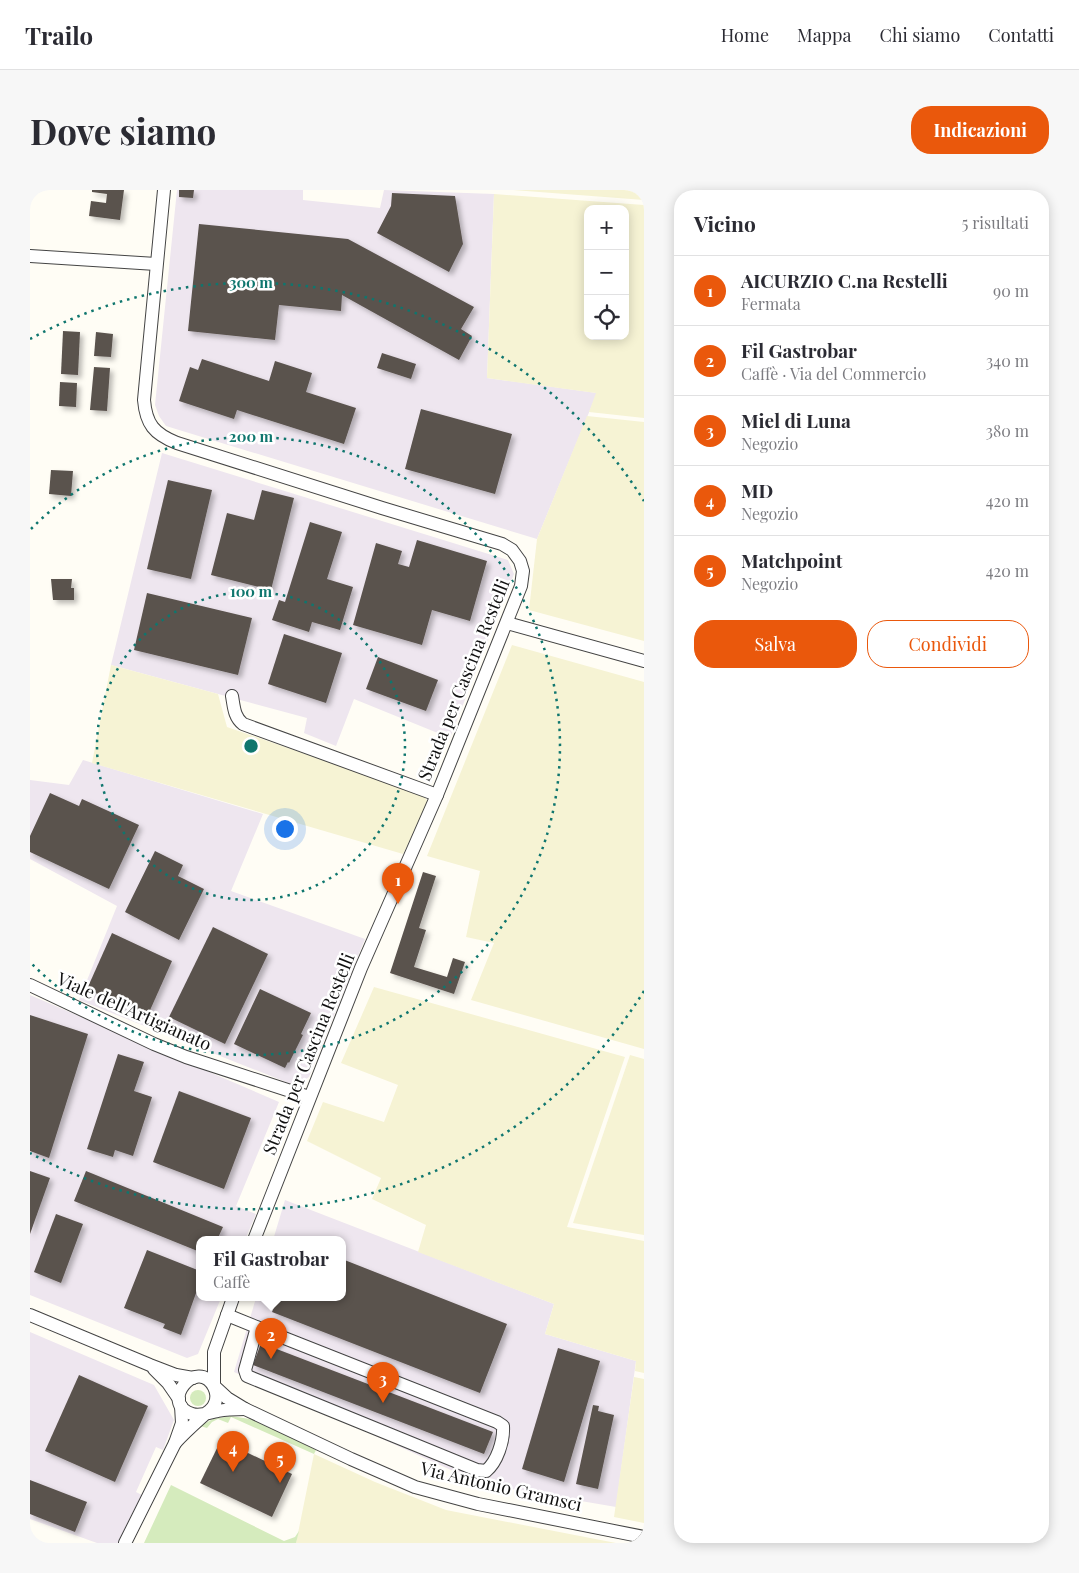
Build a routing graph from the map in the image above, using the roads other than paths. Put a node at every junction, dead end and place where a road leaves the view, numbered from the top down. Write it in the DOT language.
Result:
graph roads {
  1 [pos="162,194"];
  2 [pos="30,256"];
  3 [pos="156,264"];
  4 [pos="506,623"];
  5 [pos="644,661"];
  6 [pos="232,696"];
  7 [pos="437,795"];
  8 [pos="30,985"];
  9 [pos="310,1097"];
  10 [pos="256,1236"];
  11 [pos="232,1301"];
  12 [pos="30,1315"];
  13 [pos="227,1315"];
  14 [pos="257,1327"];
  15 [pos="214,1352"];
  16 [pos="150,1365"];
  17 [pos="193,1378"];
  18 [pos="214,1386"];
  19 [pos="180,1402"];
  20 [pos="245,1409"];
  21 [pos="206,1413"];
  22 [pos="175,1443"];
  23 [pos="644,1537"];
  24 [pos="125,1543"];
  1 -- 3 [label="street, Strada per Cascina Restelli"];
  2 -- 3 [label="street"];
  3 -- 4 [label="street, Strada per Cascina Restelli"];
  4 -- 5 [label="street"];
  4 -- 7 [label="street, Strada per Cascina Restelli"];
  6 -- 7 [label="street"];
  7 -- 9 [label="street, Strada per Cascina Restelli"];
  8 -- 9 [label="street, Viale dell'Artigianato"];
  9 -- 10 [label="street, Strada per Cascina Restelli"];
  11 -- 13 [label="street"];
  12 -- 16 [label="street"];
  13 -- 14 [label="street"];
  13 -- 15 [label="street"];
  14 -- 14 [label="street"];
  15 -- 17 [label="street"];
  15 -- 18 [label="street"];
  16 -- 17 [label="street"];
  16 -- 19 [label="street"];
  17 -- 18 [label="street"];
  17 -- 19 [label="street"];
  18 -- 20 [label="street, Via Antonio Gramsci"];
  18 -- 21 [label="street"];
  19 -- 21 [label="street"];
  19 -- 22 [label="street"];
  20 -- 21 [label="street, Via Antonio Gramsci"];
  20 -- 23 [label="street, Via Antonio Gramsci"];
  21 -- 22 [label="street"];
  22 -- 24 [label="street"];
}
